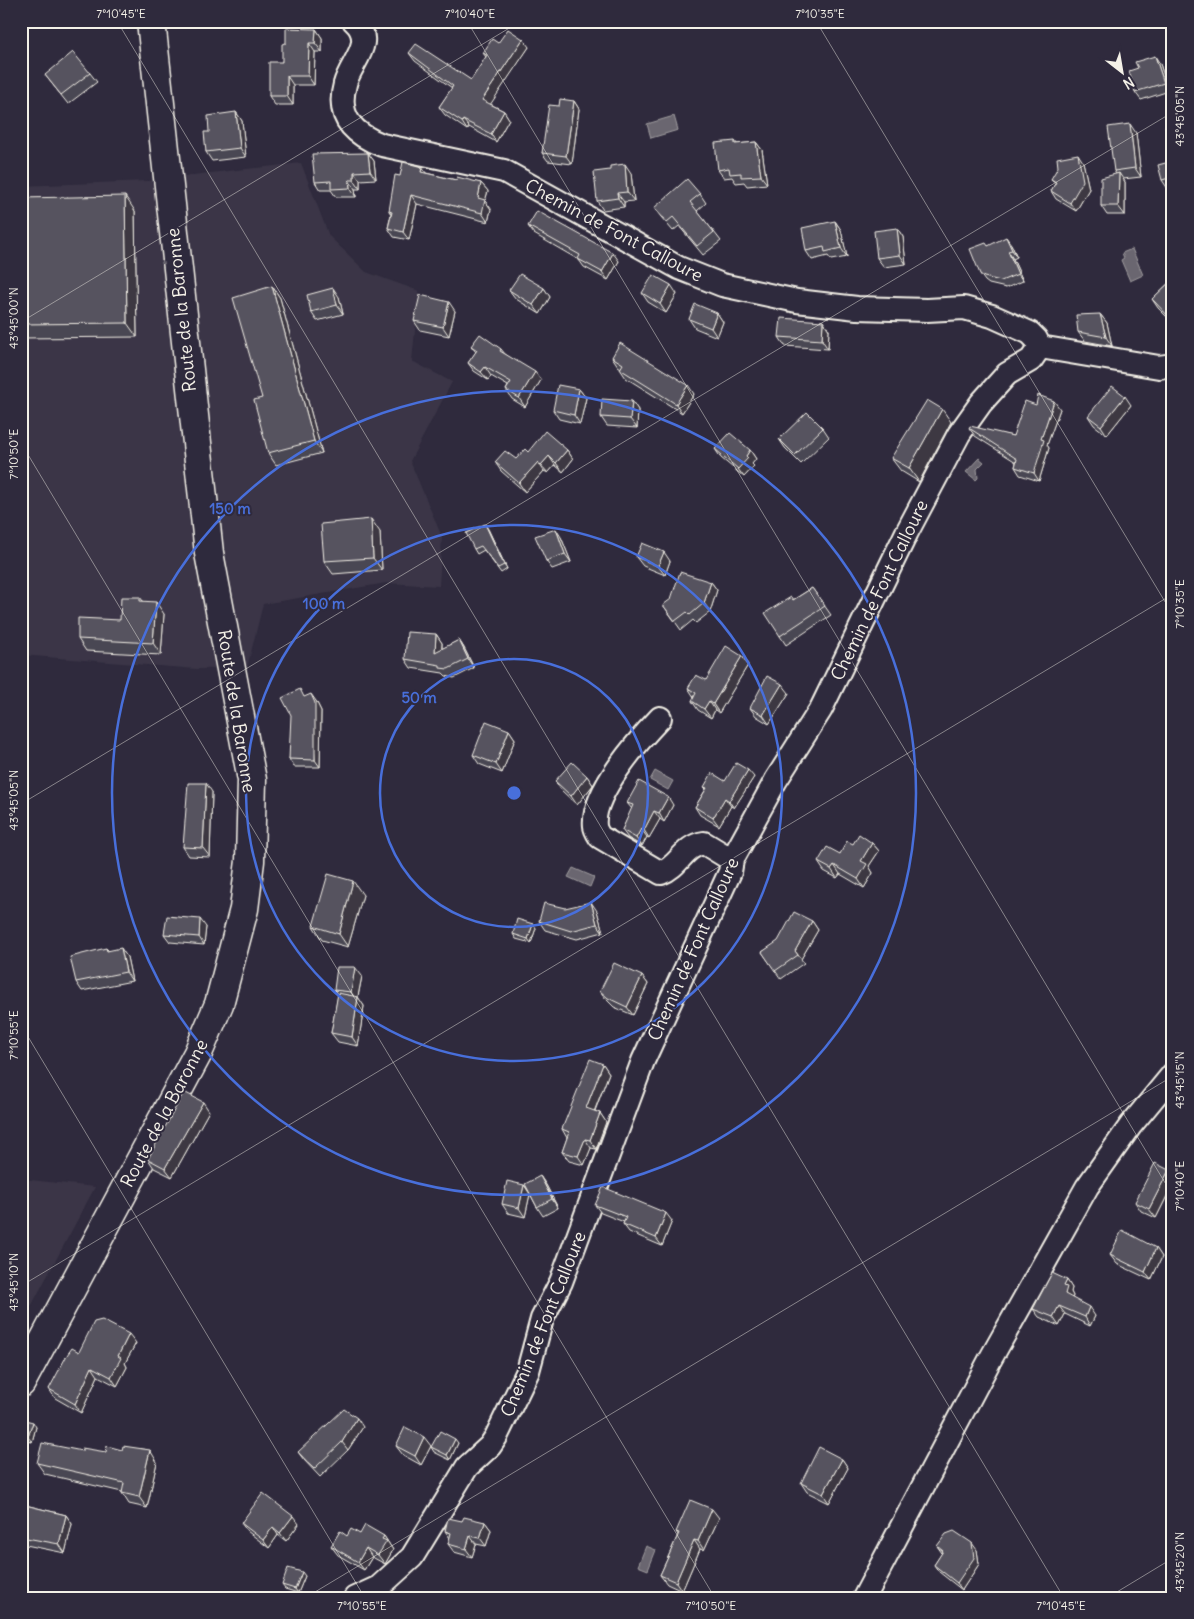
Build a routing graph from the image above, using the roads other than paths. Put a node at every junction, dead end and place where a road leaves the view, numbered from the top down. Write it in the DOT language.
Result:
graph roads {
  1 [pos="151,21"];
  2 [pos="354,21"];
  3 [pos="1040,347"];
  4 [pos="1173,365"];
  5 [pos="660,718"];
  6 [pos="732,860"];
  7 [pos="1173,1074"];
  8 [pos="21,1383"];
  9 [pos="355,1598"];
  10 [pos="864,1598"];
  1 -- 8 [label="main road, Route de la Baronne"];
  2 -- 3 [label="street, Chemin de Font Calloure"];
  3 -- 4 [label="street"];
  3 -- 6 [label="street, Chemin de Font Calloure"];
  5 -- 6 [label="street"];
  6 -- 9 [label="street, Chemin de Font Calloure"];
  7 -- 10 [label="street"];
}
